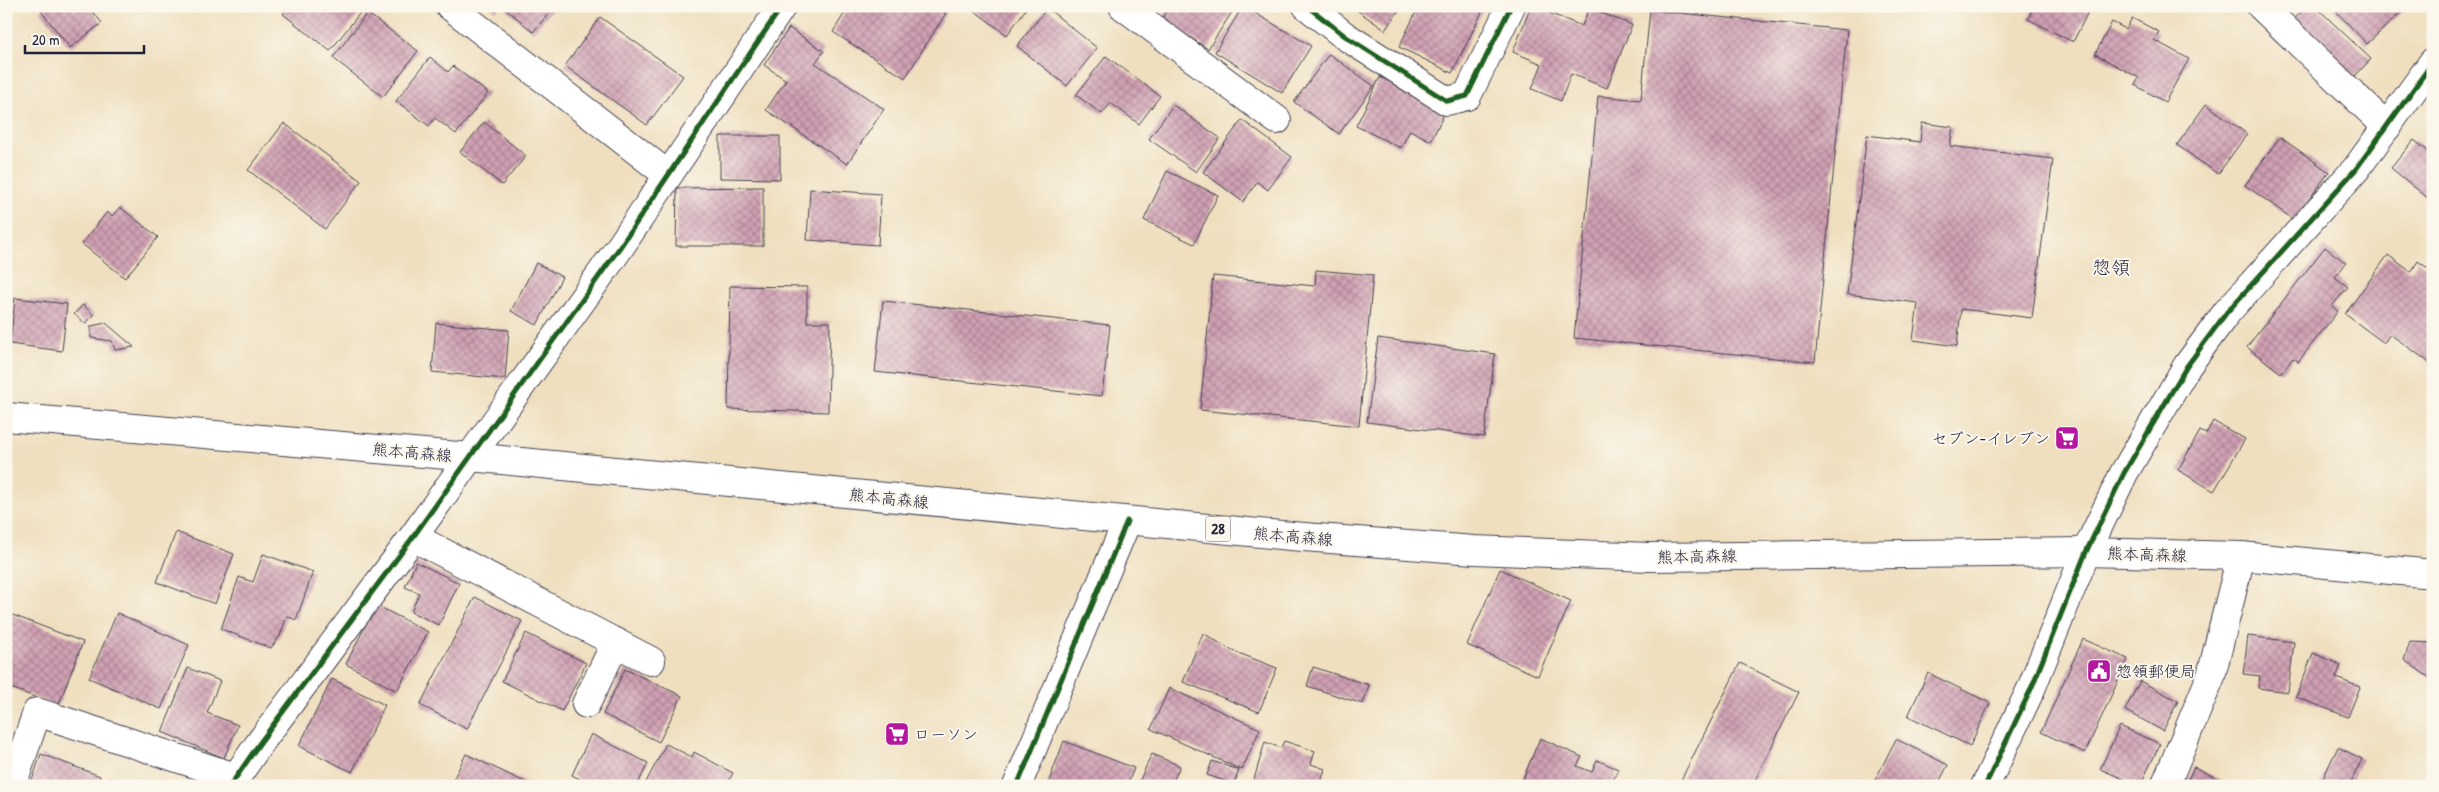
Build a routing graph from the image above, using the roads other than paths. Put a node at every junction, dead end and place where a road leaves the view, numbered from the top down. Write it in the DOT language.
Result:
graph roads {
  1 [pos="450,6"];
  2 [pos="782,6"];
  3 [pos="1123,6"];
  4 [pos="1307,6"];
  5 [pos="1511,6"];
  6 [pos="2261,6"];
  7 [pos="2433,62"];
  8 [pos="1277,120"];
  9 [pos="2387,127"];
  10 [pos="668,175"];
  11 [pos="6,417"];
  12 [pos="470,457"];
  13 [pos="1127,521"];
  14 [pos="413,537"];
  15 [pos="2086,552"];
  16 [pos="2241,556"];
  17 [pos="2433,574"];
  18 [pos="616,642"];
  19 [pos="651,660"];
  20 [pos="586,704"];
  21 [pos="233,781"];
  22 [pos="12,786"];
  23 [pos="1017,786"];
  24 [pos="1985,786"];
  25 [pos="2165,786"];
  1 -- 10 [label="street"];
  2 -- 10 [label="street"];
  3 -- 8 [label="street"];
  4 -- 5 [label="street"];
  6 -- 9 [label="street"];
  7 -- 9 [label="street"];
  9 -- 15 [label="street"];
  10 -- 12 [label="street"];
  11 -- 12 [label="street, 熊本高森線 / 28"];
  12 -- 13 [label="street, 熊本高森線 / 28"];
  12 -- 14 [label="street"];
  13 -- 15 [label="street, 熊本高森線 / 28"];
  13 -- 23 [label="street"];
  14 -- 18 [label="street"];
  14 -- 21 [label="street"];
  15 -- 16 [label="street, 熊本高森線 / 28"];
  15 -- 24 [label="street"];
  16 -- 17 [label="street, 熊本高森線 / 28"];
  16 -- 25 [label="street"];
  18 -- 19 [label="street"];
  18 -- 20 [label="street"];
  21 -- 22 [label="street"];
}
